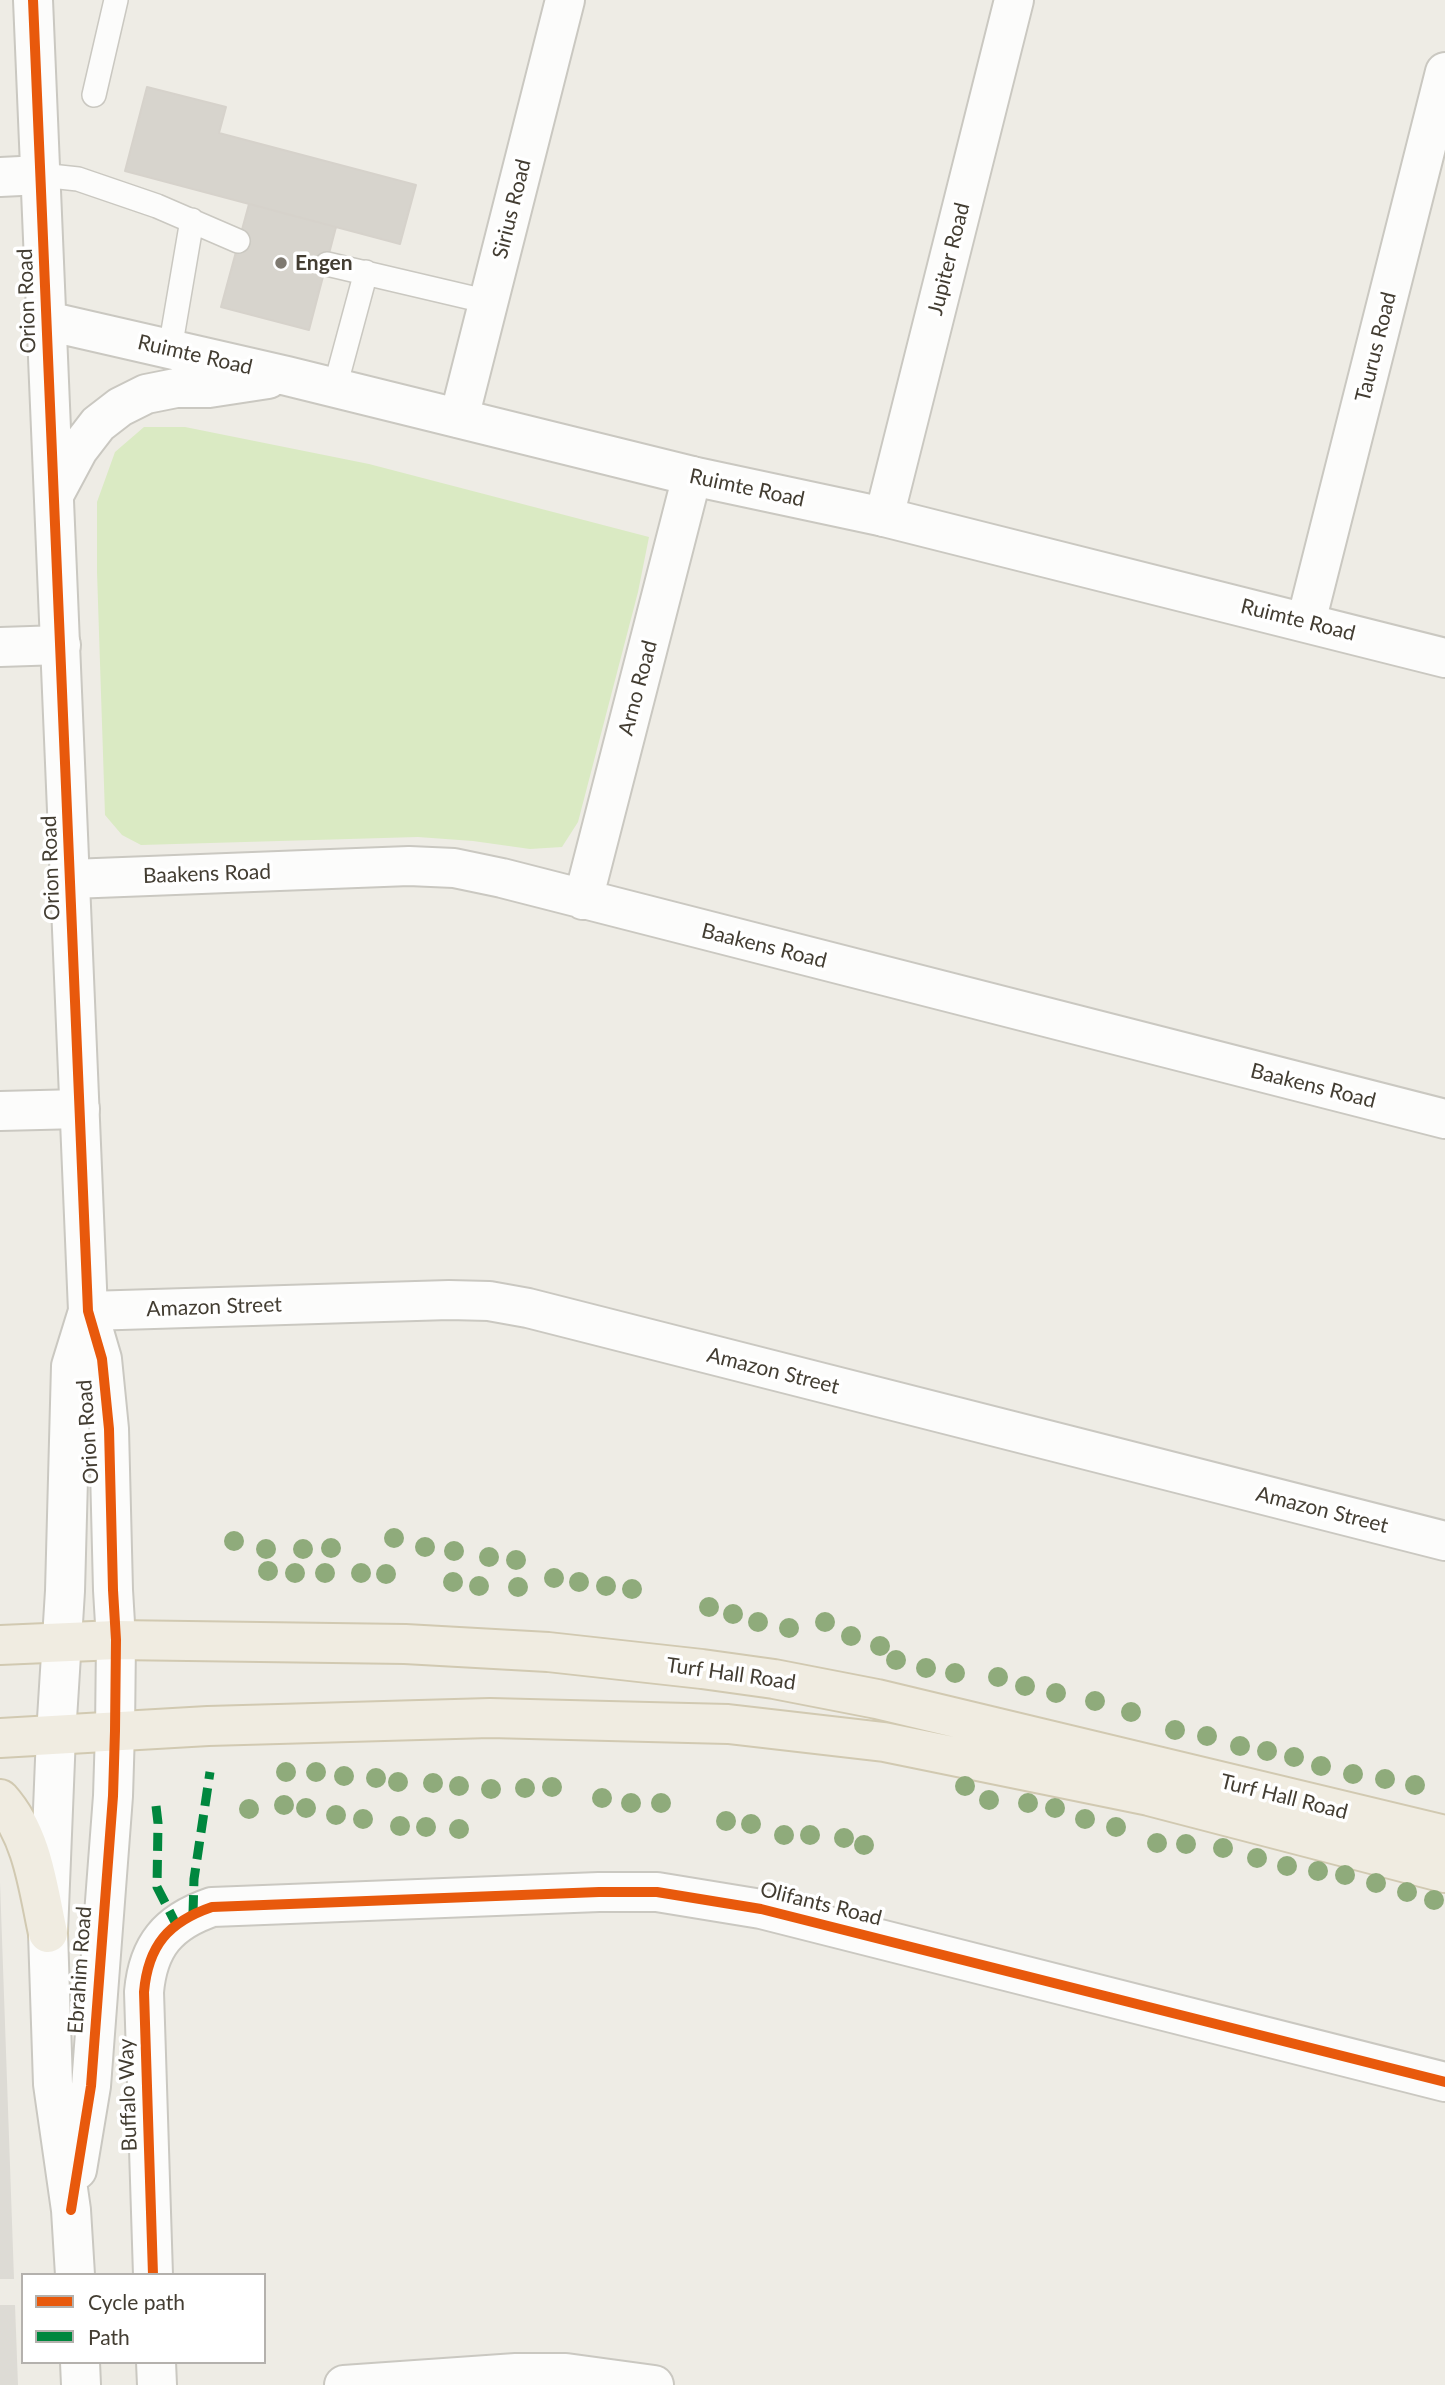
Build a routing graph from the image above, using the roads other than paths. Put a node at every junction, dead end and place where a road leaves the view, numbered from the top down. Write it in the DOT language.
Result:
graph roads {
  1 [pos="33,0"];
  2 [pos="116,0"];
  3 [pos="565,0"];
  4 [pos="1014,0"];
  5 [pos="1445,72"];
  6 [pos="94,95"];
  7 [pos="41,174"];
  8 [pos="0,177"];
  9 [pos="191,220"];
  10 [pos="238,241"];
  11 [pos="327,264"];
  12 [pos="366,272"];
  13 [pos="489,302"];
  14 [pos="47,321"];
  15 [pos="170,349"];
  16 [pos="287,376"];
  17 [pos="335,387"];
  18 [pos="460,418"];
  19 [pos="692,476"];
  20 [pos="55,494"];
  21 [pos="884,517"];
  22 [pos="1306,622"];
  23 [pos="61,645"];
  24 [pos="0,647"];
  25 [pos="1445,658"];
  26 [pos="71,879"];
  27 [pos="583,900"];
  28 [pos="80,1109"];
  29 [pos="0,1111"];
  30 [pos="1445,1119"];
  31 [pos="88,1311"];
  32 [pos="1445,1541"];
  33 [pos="116,1640"];
  34 [pos="62,1643"];
  35 [pos="0,1645"];
  36 [pos="115,1731"];
  37 [pos="56,1735"];
  38 [pos="0,1738"];
  39 [pos="0,1799"];
  40 [pos="1445,1836"];
  41 [pos="1445,1872"];
  42 [pos="176,1924"];
  43 [pos="48,1933"];
  44 [pos="1445,2082"];
  45 [pos="71,2210"];
  46 [pos="75,2273"];
  47 [pos="153,2273"];
  48 [pos="80,2364"];
  49 [pos="156,2364"];
  50 [pos="81,2385"];
  51 [pos="157,2385"];
  52 [pos="344,2385"];
  53 [pos="654,2385"];
  1 -- 7 [label="street, Orion Road"];
  2 -- 6 [label="lane"];
  3 -- 13 [label="street, Sirius Road"];
  4 -- 21 [label="street, Jupiter Road"];
  5 -- 22 [label="street, Taurus Road"];
  7 -- 8 [label="street"];
  7 -- 9 [label="lane"];
  7 -- 14 [label="street, Orion Road"];
  9 -- 10 [label="lane"];
  9 -- 15 [label="lane"];
  11 -- 12 [label="lane"];
  12 -- 13 [label="lane"];
  12 -- 17 [label="lane"];
  13 -- 18 [label="street, Sirius Road"];
  14 -- 15 [label="street, Ruimte Road"];
  14 -- 20 [label="street, Orion Road"];
  15 -- 16 [label="street, Ruimte Road"];
  16 -- 17 [label="street, Ruimte Road"];
  16 -- 20 [label="street"];
  17 -- 18 [label="street, Ruimte Road"];
  18 -- 19 [label="street, Ruimte Road"];
  19 -- 21 [label="street, Ruimte Road"];
  19 -- 27 [label="street, Arno Road"];
  20 -- 23 [label="street, Orion Road"];
  21 -- 22 [label="street, Ruimte Road"];
  22 -- 25 [label="street, Ruimte Road"];
  23 -- 24 [label="street"];
  23 -- 26 [label="street, Orion Road"];
  26 -- 27 [label="street, Baakens Road"];
  26 -- 28 [label="street, Orion Road"];
  27 -- 30 [label="street, Baakens Road"];
  28 -- 29 [label="street"];
  28 -- 31 [label="street, Orion Road"];
  31 -- 32 [label="street, Amazon Street"];
  31 -- 33 [label="street, Orion Road"];
  31 -- 34 [label="street, Orion Road"];
  33 -- 34 [label="main road, Turf Hall Road"];
  33 -- 36 [label="street, Orion Road"];
  33 -- 40 [label="main road, Turf Hall Road"];
  34 -- 35 [label="main road, Turf Hall Road"];
  34 -- 37 [label="street, Orion Road"];
  36 -- 37 [label="main road, Turf Hall Road"];
  36 -- 41 [label="main road, Turf Hall Road"];
  36 -- 45 [label="street, Ebrahim Road"];
  37 -- 38 [label="main road, Turf Hall Road"];
  37 -- 43 [label="street, Ebrahim Road"];
  39 -- 43 [label="main road"];
  42 -- 44 [label="street, Olifants Road"];
  42 -- 47 [label="street, Buffalo Way"];
  43 -- 45 [label="street, Ebrahim Road"];
  45 -- 46 [label="street, Ebrahim Road"];
  48 -- 50 [label="street"];
  49 -- 51 [label="street"];
  52 -- 53 [label="street"];
}
